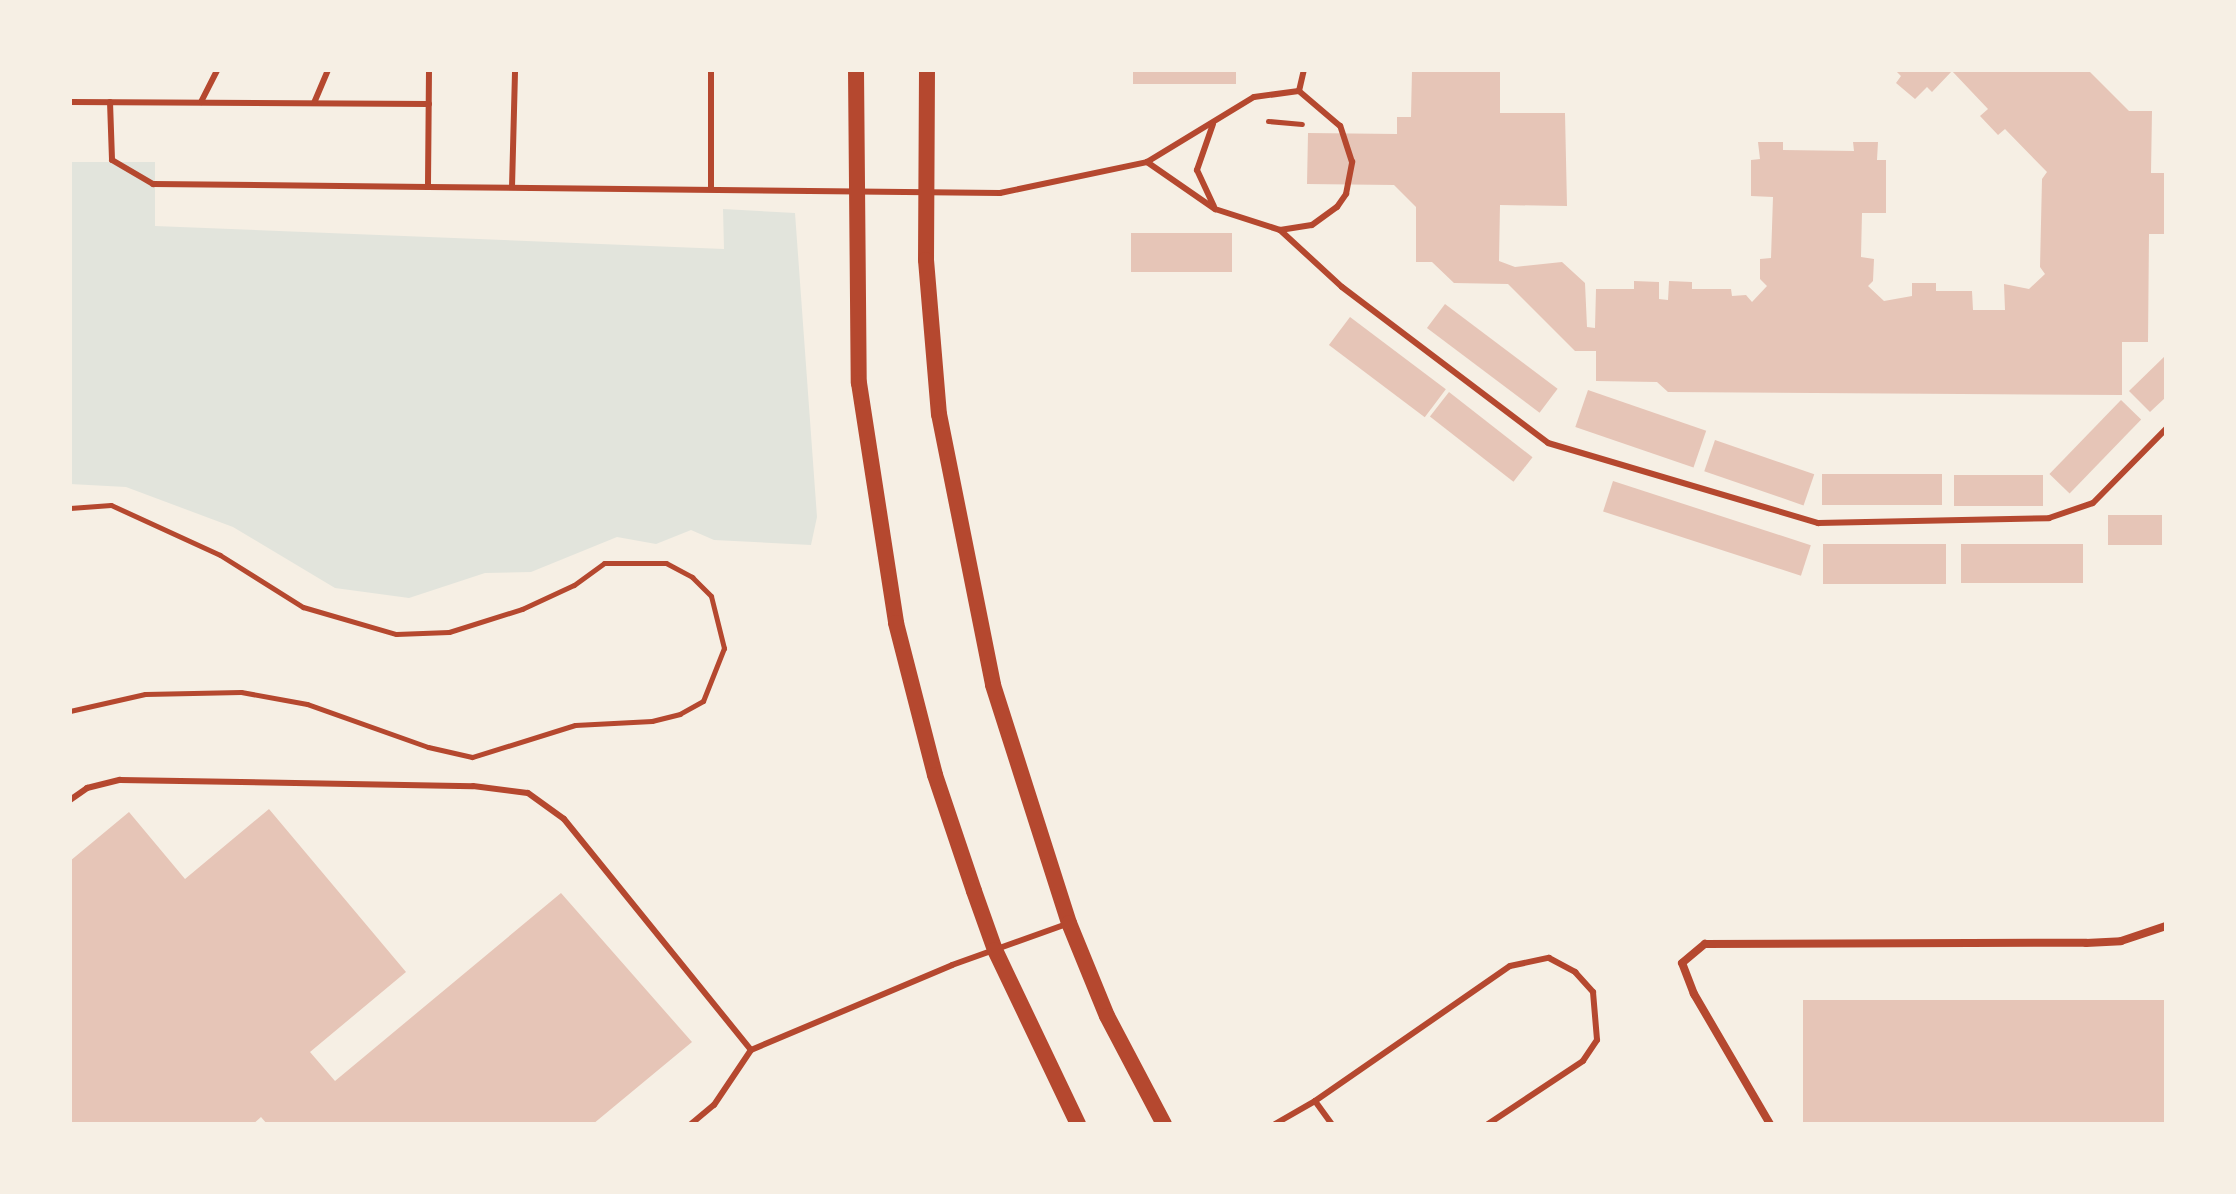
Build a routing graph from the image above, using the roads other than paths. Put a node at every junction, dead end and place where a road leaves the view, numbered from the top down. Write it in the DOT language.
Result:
graph roads {
  1 [pos="217,70"];
  2 [pos="328,70"];
  3 [pos="429,70"];
  4 [pos="515,70"];
  5 [pos="711,70"];
  6 [pos="856,70"];
  7 [pos="927,70"];
  8 [pos="1304,70"];
  9 [pos="1299,91"];
  10 [pos="70,102"];
  11 [pos="110,102"];
  12 [pos="201,102"];
  13 [pos="314,103"];
  14 [pos="429,104"];
  15 [pos="1214,121"];
  16 [pos="1147,162"];
  17 [pos="428,187"];
  18 [pos="512,187"];
  19 [pos="711,188"];
  20 [pos="857,190"];
  21 [pos="927,192"];
  22 [pos="1215,209"];
  23 [pos="1280,230"];
  24 [pos="2166,429"];
  25 [pos="70,800"];
  26 [pos="1069,923"];
  27 [pos="2166,926"];
  28 [pos="995,950"];
  29 [pos="751,1050"];
  30 [pos="1315,1101"];
  31 [pos="691,1124"];
  32 [pos="1078,1124"];
  33 [pos="1164,1124"];
  34 [pos="1275,1124"];
  35 [pos="1332,1124"];
  36 [pos="1488,1124"];
  37 [pos="1770,1124"];
  1 -- 12 [label="lane"];
  2 -- 13 [label="lane"];
  3 -- 14 [label="lane"];
  4 -- 18 [label="lane"];
  5 -- 19 [label="lane"];
  6 -- 20 [label="main road"];
  7 -- 21 [label="main road"];
  8 -- 9 [label="lane"];
  9 -- 15 [label="lane"];
  9 -- 23 [label="lane"];
  10 -- 11 [label="lane"];
  11 -- 12 [label="lane"];
  11 -- 17 [label="lane"];
  12 -- 13 [label="lane"];
  13 -- 14 [label="lane"];
  14 -- 17 [label="lane"];
  15 -- 16 [label="lane"];
  15 -- 22 [label="lane"];
  16 -- 21 [label="lane"];
  16 -- 22 [label="lane"];
  17 -- 18 [label="lane"];
  18 -- 19 [label="lane"];
  19 -- 20 [label="lane"];
  20 -- 21 [label="lane"];
  20 -- 28 [label="main road"];
  21 -- 26 [label="main road"];
  22 -- 23 [label="lane"];
  23 -- 24 [label="lane"];
  25 -- 29 [label="lane"];
  26 -- 28 [label="lane"];
  26 -- 33 [label="main road"];
  27 -- 37 [label="street"];
  28 -- 29 [label="lane"];
  28 -- 32 [label="main road"];
  29 -- 31 [label="lane"];
  30 -- 34 [label="lane"];
  30 -- 35 [label="lane"];
  30 -- 36 [label="lane"];
}
